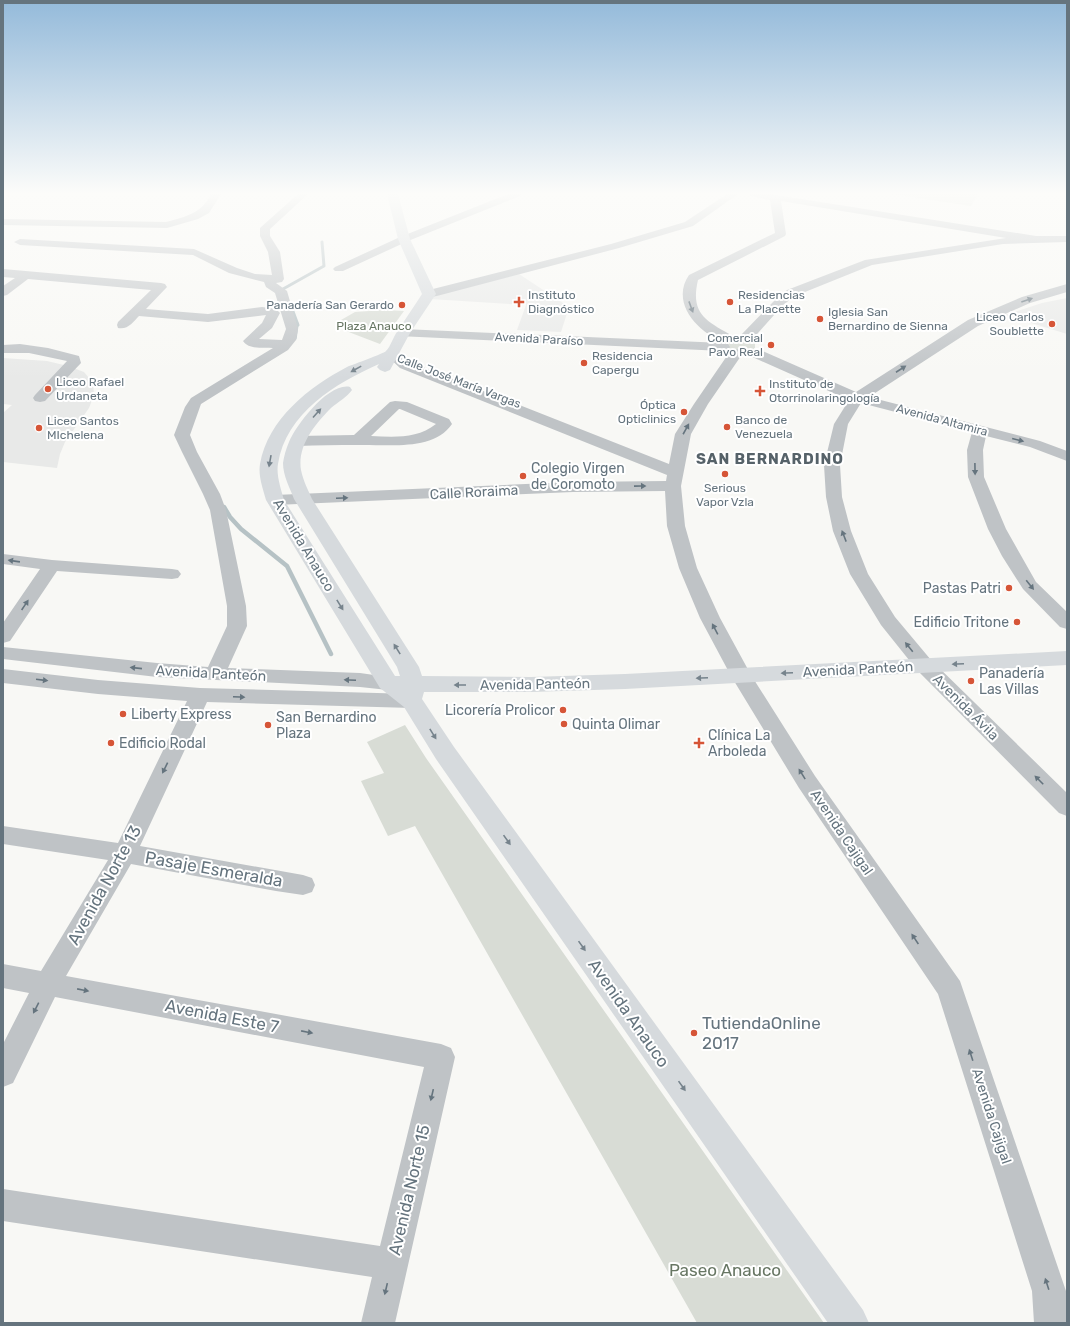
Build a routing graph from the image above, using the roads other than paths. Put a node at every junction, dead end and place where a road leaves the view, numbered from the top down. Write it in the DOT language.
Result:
graph roads {
  1 [pos="205,256"];
  2 [pos="275,256"];
  3 [pos="363,256"];
  4 [pos="413,256"];
  5 [pos="564,256"];
  6 [pos="737,256"];
  7 [pos="750,256"];
  8 [pos="908,256"];
  9 [pos="936,256"];
  10 [pos="339,269"];
  11 [pos="3,273"];
  12 [pos="26,275"];
  13 [pos="269,279"];
  14 [pos="1067,288"];
  15 [pos="428,291"];
  16 [pos="3,292"];
  17 [pos="137,312"];
  18 [pos="779,319"];
  19 [pos="123,325"];
  20 [pos="405,330"];
  21 [pos="770,330"];
  22 [pos="285,344"];
  23 [pos="737,344"];
  24 [pos="3,349"];
  25 [pos="392,354"];
  26 [pos="40,398"];
  27 [pos="857,398"];
  28 [pos="980,430"];
  29 [pos="358,440"];
  30 [pos="298,441"];
  31 [pos="1067,456"];
  32 [pos="675,475"];
  33 [pos="304,499"];
  34 [pos="276,500"];
  35 [pos="3,559"];
  36 [pos="52,565"];
  37 [pos="172,574"];
  38 [pos="1067,624"];
  39 [pos="3,637"];
  40 [pos="3,653"];
  41 [pos="1067,658"];
  42 [pos="924,666"];
  43 [pos="214,674"];
  44 [pos="3,676"];
  45 [pos="740,676"];
  46 [pos="388,683"];
  47 [pos="413,692"];
  48 [pos="200,695"];
  49 [pos="1067,807"];
  50 [pos="3,835"];
  51 [pos="125,853"];
  52 [pos="303,885"];
  53 [pos="3,976"];
  54 [pos="48,983"];
  55 [pos="441,1057"];
  56 [pos="3,1073"];
  57 [pos="3,1205"];
  58 [pos="392,1264"];
  59 [pos="378,1323"];
  60 [pos="850,1323"];
  61 [pos="1051,1323"];
  1 -- 13 [label="street"];
  2 -- 13 [label="street"];
  3 -- 10 [label="street"];
  4 -- 15 [label="main road"];
  5 -- 15 [label="street"];
  6 -- 23 [label="street, one-way"];
  7 -- 23 [label="street"];
  8 -- 23 [label="street"];
  9 -- 18 [label="street"];
  11 -- 12 [label="street"];
  12 -- 16 [label="street"];
  12 -- 17 [label="street"];
  13 -- 22 [label="street"];
  27 -- 14 [label="street, one-way"];
  15 -- 20 [label="main road, Avenida Anauco"];
  17 -- 19 [label="street"];
  17 -- 22 [label="street"];
  20 -- 23 [label="street, Avenida Paraíso"];
  20 -- 25 [label="main road, Avenida Anauco"];
  21 -- 23 [label="street"];
  22 -- 43 [label="street"];
  23 -- 27 [label="street, Avenida Altamira"];
  32 -- 23 [label="street, Avenida Cajigal, one-way"];
  24 -- 26 [label="street"];
  30 -- 25 [label="main road, Avenida Anauco, one-way"];
  25 -- 32 [label="street, Calle José María Vargas"];
  25 -- 34 [label="main road, Avenida Anauco, one-way"];
  27 -- 28 [label="street, Avenida Altamira"];
  42 -- 27 [label="street, Avenida Ávila, one-way"];
  28 -- 31 [label="street, Avenida Altamira, one-way"];
  28 -- 38 [label="street, one-way"];
  29 -- 29 [label="street"];
  29 -- 30 [label="street"];
  30 -- 33 [label="main road, Avenida Anauco"];
  33 -- 32 [label="street, Calle Roraima, one-way"];
  45 -- 32 [label="street, Avenida Cajigal, one-way"];
  33 -- 34 [label="street, Calle Roraima"];
  47 -- 33 [label="main road, Avenida Anauco, one-way"];
  34 -- 46 [label="main road, Avenida Anauco, one-way"];
  36 -- 35 [label="street, one-way"];
  36 -- 37 [label="street"];
  39 -- 36 [label="street, one-way"];
  43 -- 40 [label="street, Avenida Panteón, one-way"];
  41 -- 42 [label="main road, Avenida Panteón, one-way"];
  42 -- 45 [label="main road, Avenida Panteón, one-way"];
  49 -- 42 [label="street, Avenida Ávila, one-way"];
  46 -- 43 [label="street, Avenida Panteón, one-way"];
  44 -- 48 [label="street, Avenida Panteón, one-way"];
  45 -- 47 [label="main road, Avenida Panteón, one-way"];
  61 -- 45 [label="street, Avenida Cajigal, one-way"];
  46 -- 47 [label="main road, Avenida Anauco"];
  48 -- 47 [label="street, Avenida Panteón, one-way"];
  47 -- 60 [label="main road, Avenida Anauco, one-way"];
  48 -- 51 [label="street, Avenida Norte 13, one-way"];
  50 -- 51 [label="street, Pasaje Esmeralda"];
  51 -- 52 [label="street, Pasaje Esmeralda"];
  51 -- 54 [label="street, Avenida Norte 13"];
  53 -- 54 [label="street, Avenida Este 7"];
  54 -- 55 [label="street, Avenida Este 7, one-way"];
  54 -- 56 [label="street, Avenida Norte 13, one-way"];
  55 -- 58 [label="street, Avenida Norte 15, one-way"];
  57 -- 58 [label="street"];
  58 -- 59 [label="street, Avenida Norte 15, one-way"];
}
